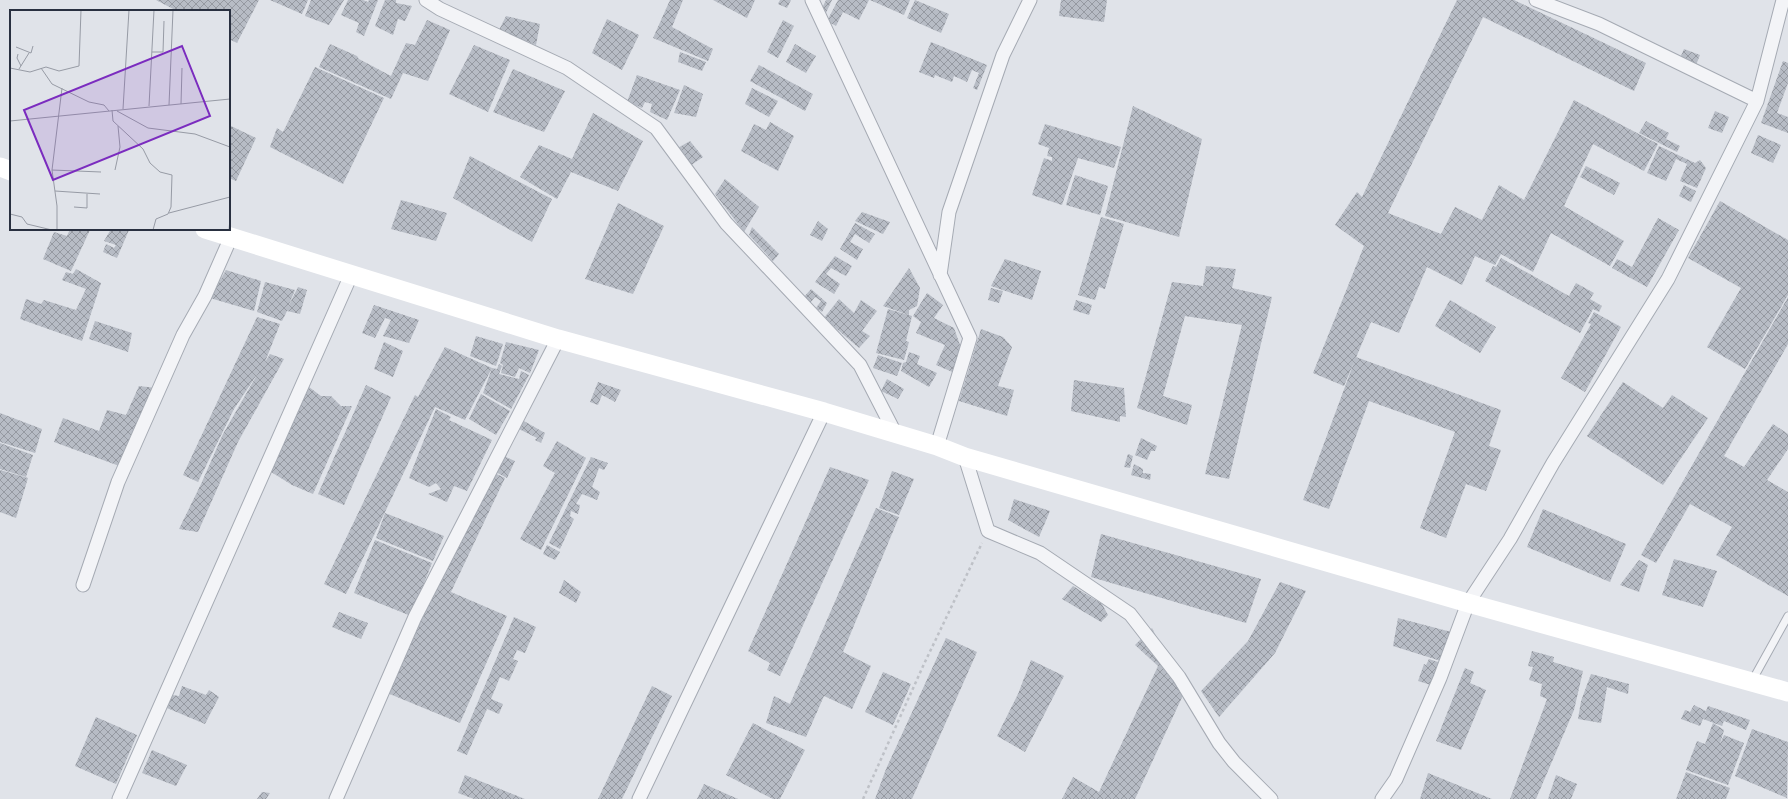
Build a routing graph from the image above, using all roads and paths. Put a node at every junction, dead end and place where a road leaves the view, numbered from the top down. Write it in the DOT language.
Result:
graph roads {
  1 [pos="426,0"];
  2 [pos="812,0"];
  3 [pos="1030,0"];
  4 [pos="1536,0"];
  5 [pos="1783,0"];
  6 [pos="1757,101"];
  7 [pos="0,167"];
  8 [pos="10,171"];
  9 [pos="208,230"];
  10 [pos="231,237"];
  11 [pos="351,275"];
  12 [pos="940,275"];
  13 [pos="558,339"];
  14 [pos="824,412"];
  15 [pos="895,433"];
  16 [pos="938,446"];
  17 [pos="965,457"];
  18 [pos="988,531"];
  19 [pos="83,585"];
  20 [pos="1468,603"];
  21 [pos="1788,616"];
  22 [pos="1752,681"];
  23 [pos="1788,692"];
  24 [pos="119,799"];
  25 [pos="336,799"];
  26 [pos="639,799"];
  27 [pos="863,799"];
  28 [pos="1271,799"];
  29 [pos="1382,799"];
  1 -- 15 [label="street"];
  2 -- 12 [label="street"];
  3 -- 12 [label="street"];
  4 -- 6 [label="street"];
  5 -- 6 [label="street"];
  6 -- 20 [label="street"];
  7 -- 8 [label="main road"];
  9 -- 10 [label="main road"];
  10 -- 11 [label="main road"];
  10 -- 19 [label="street"];
  11 -- 13 [label="main road"];
  11 -- 24 [label="street"];
  12 -- 16 [label="street"];
  13 -- 14 [label="main road"];
  13 -- 25 [label="street"];
  14 -- 15 [label="main road"];
  14 -- 26 [label="street"];
  15 -- 16 [label="main road"];
  16 -- 17 [label="main road"];
  17 -- 18 [label="street"];
  17 -- 20 [label="main road"];
  18 -- 27 [label="path"];
  18 -- 28 [label="street"];
  20 -- 22 [label="main road"];
  20 -- 29 [label="street"];
  21 -- 22 [label="lane"];
  22 -- 23 [label="main road"];
}
